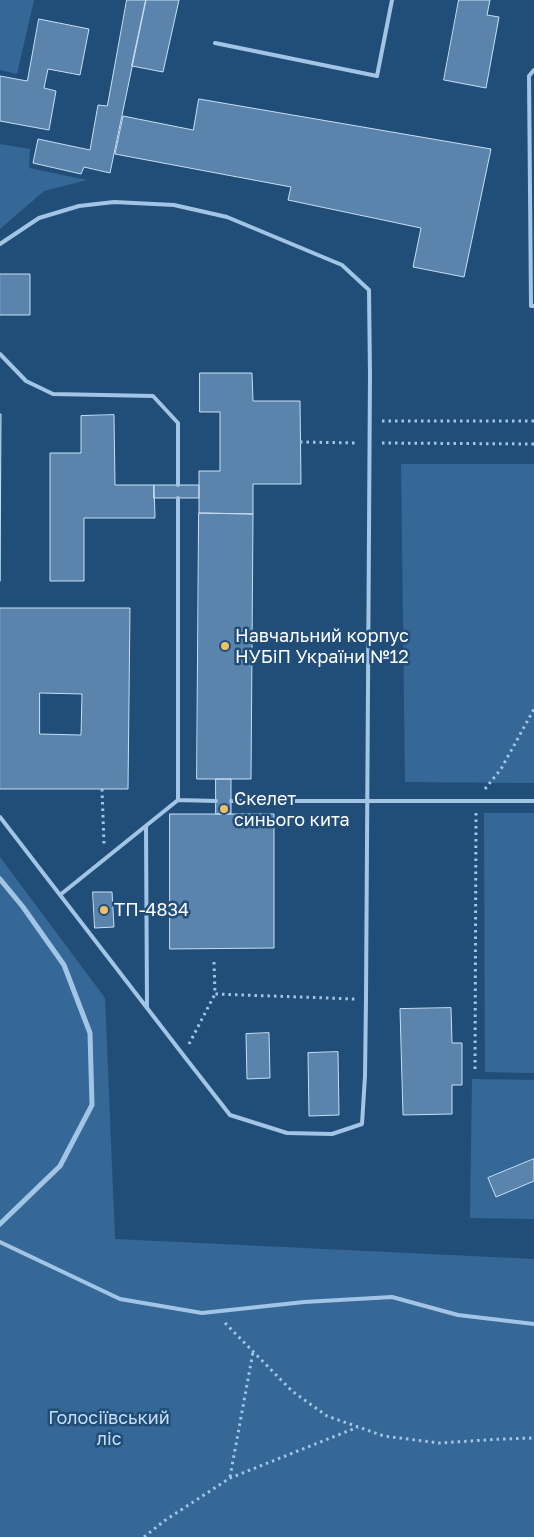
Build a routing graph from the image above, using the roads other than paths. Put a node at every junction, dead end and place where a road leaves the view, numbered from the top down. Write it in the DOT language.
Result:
graph roads {
  1 [pos="392,0"];
  2 [pos="215,43"];
  3 [pos="534,70"];
  4 [pos="0,244"];
  5 [pos="534,306"];
  6 [pos="0,354"];
  7 [pos="178,485"];
  8 [pos="178,498"];
  9 [pos="178,800"];
  10 [pos="216,801"];
  11 [pos="231,801"];
  12 [pos="367,801"];
  13 [pos="534,801"];
  14 [pos="0,818"];
  15 [pos="146,826"];
  16 [pos="0,878"];
  17 [pos="60,895"];
  18 [pos="147,1007"];
  19 [pos="0,1224"];
  20 [pos="0,1242"];
  21 [pos="534,1324"];
  1 -- 2 [label="lane"];
  3 -- 5 [label="lane"];
  4 -- 12 [label="lane"];
  6 -- 7 [label="lane"];
  8 -- 9 [label="lane"];
  9 -- 10 [label="lane"];
  9 -- 15 [label="lane"];
  11 -- 12 [label="lane"];
  12 -- 13 [label="lane"];
  12 -- 18 [label="lane"];
  14 -- 17 [label="lane"];
  15 -- 17 [label="lane"];
  15 -- 18 [label="lane"];
  16 -- 19 [label="street"];
  17 -- 18 [label="lane"];
  20 -- 21 [label="lane"];
}
